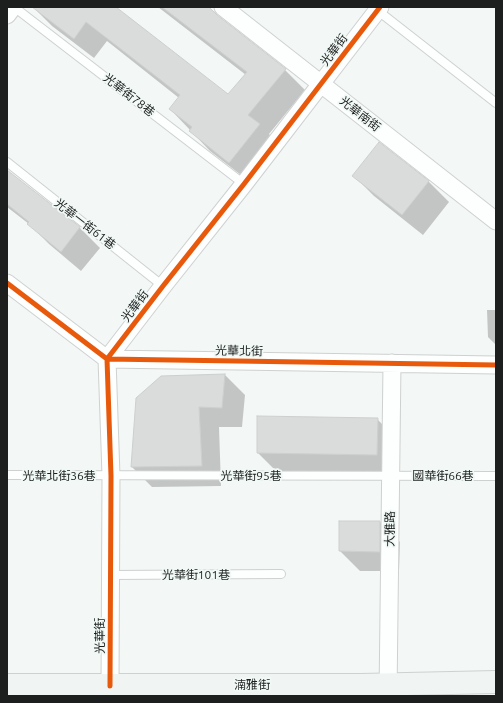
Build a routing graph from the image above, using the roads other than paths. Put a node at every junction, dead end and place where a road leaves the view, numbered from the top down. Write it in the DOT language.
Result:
graph roads {
  1 [pos="14,7"];
  2 [pos="223,7"];
  3 [pos="378,9"];
  4 [pos="7,15"];
  5 [pos="321,84"];
  6 [pos="496,103"];
  7 [pos="7,162"];
  8 [pos="244,184"];
  9 [pos="496,221"];
  10 [pos="7,283"];
  11 [pos="163,286"];
  12 [pos="108,359"];
  13 [pos="392,363"];
  14 [pos="496,365"];
  15 [pos="7,475"];
  16 [pos="111,476"];
  17 [pos="391,476"];
  18 [pos="496,476"];
  19 [pos="281,574"];
  20 [pos="111,575"];
  21 [pos="496,682"];
  22 [pos="7,685"];
  23 [pos="110,686"];
  24 [pos="388,690"];
  1 -- 4 [label="street"];
  1 -- 8 [label="lane, 光華街78巷"];
  2 -- 5 [label="street, 光華南街"];
  3 -- 5 [label="street, 光華街"];
  3 -- 6 [label="lane"];
  5 -- 8 [label="street, 光華街"];
  5 -- 9 [label="street, 光華南街"];
  7 -- 11 [label="lane, 光華一街61巷"];
  8 -- 11 [label="street, 光華街"];
  10 -- 12 [label="street"];
  11 -- 12 [label="street, 光華街"];
  12 -- 13 [label="street, 光華北街"];
  12 -- 16 [label="street, 光華街"];
  13 -- 14 [label="street, 光華北街"];
  13 -- 17 [label="street, 大雅路"];
  15 -- 16 [label="lane, 光華北街36巷"];
  16 -- 17 [label="lane, 光華街95巷"];
  16 -- 20 [label="street, 光華街"];
  17 -- 18 [label="lane, 國華街66巷"];
  17 -- 24 [label="street, 大雅路"];
  19 -- 20 [label="lane, 光華街101巷"];
  20 -- 23 [label="street, 光華街"];
  21 -- 24 [label="street, 湳雅街"];
  22 -- 23 [label="street, 湳雅街"];
  23 -- 24 [label="street, 湳雅街"];
}
